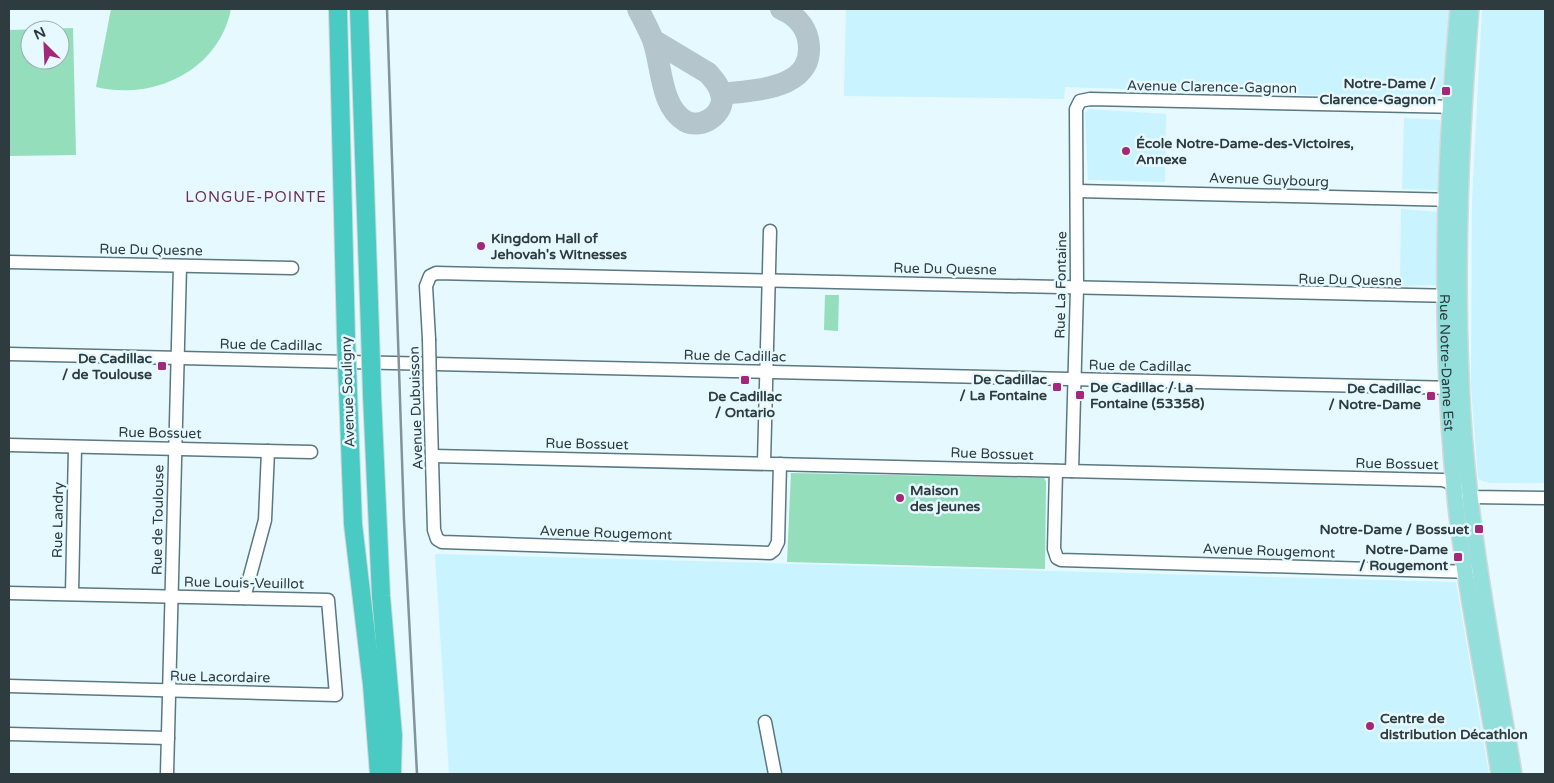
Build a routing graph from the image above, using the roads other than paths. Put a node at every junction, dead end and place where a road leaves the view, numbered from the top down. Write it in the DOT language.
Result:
graph roads {
  1 [pos="338,9"];
  2 [pos="359,9"];
  3 [pos="1458,9"];
  4 [pos="1471,9"];
  5 [pos="1080,101"];
  6 [pos="1456,108"];
  7 [pos="1078,191"];
  8 [pos="1453,200"];
  9 [pos="770,231"];
  10 [pos="9,262"];
  11 [pos="180,266"];
  12 [pos="292,268"];
  13 [pos="430,276"];
  14 [pos="769,280"];
  15 [pos="1077,288"];
  16 [pos="1453,296"];
  17 [pos="9,354"];
  18 [pos="177,357"];
  19 [pos="767,372"];
  20 [pos="1074,380"];
  21 [pos="1455,388"];
  22 [pos="9,445"];
  23 [pos="74,447"];
  24 [pos="175,449"];
  25 [pos="268,451"];
  26 [pos="310,452"];
  27 [pos="433,456"];
  28 [pos="764,463"];
  29 [pos="780,464"];
  30 [pos="1056,471"];
  31 [pos="1072,471"];
  32 [pos="1454,483"];
  33 [pos="1471,497"];
  34 [pos="1545,498"];
  35 [pos="437,539"];
  36 [pos="1473,572"];
  37 [pos="9,592"];
  38 [pos="72,594"];
  39 [pos="171,597"];
  40 [pos="244,598"];
  41 [pos="328,600"];
  42 [pos="9,686"];
  43 [pos="169,691"];
  44 [pos="1497,712"];
  45 [pos="765,722"];
  46 [pos="9,734"];
  47 [pos="385,734"];
  48 [pos="168,738"];
  49 [pos="167,774"];
  50 [pos="373,774"];
  51 [pos="379,774"];
  52 [pos="392,774"];
  53 [pos="398,774"];
  54 [pos="775,774"];
  55 [pos="1500,774"];
  56 [pos="1514,774"];
  1 -- 47 [label="highway, Avenue Souligny, bridge"];
  2 -- 47 [label="highway, Avenue Souligny, bridge"];
  3 -- 6 [label="main road, Rue Notre-Dame Est"];
  4 -- 6 [label="main road, Rue Notre-Dame Est"];
  5 -- 6 [label="street, Avenue Clarence-Gagnon"];
  5 -- 7 [label="street, Rue La Fontaine"];
  6 -- 8 [label="main road, Rue Notre-Dame Est"];
  7 -- 8 [label="street, Avenue Guybourg"];
  7 -- 15 [label="street, Rue La Fontaine"];
  8 -- 16 [label="main road, Rue Notre-Dame Est"];
  9 -- 14 [label="street"];
  10 -- 11 [label="street, Rue Du Quesne"];
  11 -- 12 [label="street, Rue Du Quesne"];
  11 -- 18 [label="street, Rue de Toulouse"];
  13 -- 14 [label="street, Rue Du Quesne"];
  13 -- 27 [label="street, Avenue Dubuisson, bridge"];
  14 -- 15 [label="street, Rue Du Quesne"];
  14 -- 19 [label="street"];
  15 -- 16 [label="street, Rue Du Quesne"];
  15 -- 20 [label="street, Rue La Fontaine"];
  16 -- 21 [label="main road, Rue Notre-Dame Est"];
  17 -- 18 [label="street, Rue de Cadillac"];
  18 -- 19 [label="street, Rue de Cadillac"];
  18 -- 24 [label="street, Rue de Toulouse"];
  19 -- 20 [label="street, Rue de Cadillac"];
  19 -- 28 [label="street"];
  20 -- 21 [label="street, Rue de Cadillac"];
  20 -- 31 [label="street, Rue La Fontaine"];
  21 -- 32 [label="main road, Rue Notre-Dame Est"];
  21 -- 33 [label="main road, Rue Notre-Dame Est"];
  22 -- 23 [label="street, Rue Bossuet"];
  23 -- 24 [label="street, Rue Bossuet"];
  23 -- 38 [label="street, Rue Landry"];
  24 -- 25 [label="street, Rue Bossuet"];
  24 -- 39 [label="street, Rue de Toulouse"];
  25 -- 26 [label="street, Rue Bossuet"];
  25 -- 40 [label="street"];
  27 -- 28 [label="street, Rue Bossuet"];
  27 -- 35 [label="street, Avenue Dubuisson"];
  28 -- 29 [label="street, Rue Bossuet"];
  29 -- 30 [label="street, Rue Bossuet"];
  29 -- 35 [label="street, Avenue Rougemont"];
  30 -- 31 [label="street, Rue Bossuet"];
  30 -- 36 [label="street, Avenue Rougemont"];
  31 -- 32 [label="street, Rue Bossuet"];
  32 -- 33 [label="street, Rue Bossuet"];
  32 -- 36 [label="main road, Rue Notre-Dame Est"];
  33 -- 34 [label="street"];
  33 -- 36 [label="main road, Rue Notre-Dame Est"];
  36 -- 44 [label="main road, Rue Notre-Dame Est"];
  37 -- 38 [label="street, Rue Louis-Veuillot"];
  38 -- 39 [label="street, Rue Louis-Veuillot"];
  39 -- 40 [label="street, Rue Louis-Veuillot"];
  39 -- 43 [label="street, Rue de Toulouse"];
  40 -- 41 [label="street, Rue Louis-Veuillot"];
  41 -- 43 [label="street, Rue Lacordaire"];
  42 -- 43 [label="street, Rue Lacordaire"];
  43 -- 48 [label="street, Rue de Toulouse"];
  44 -- 55 [label="main road, Rue Notre-Dame Est"];
  44 -- 56 [label="main road, Rue Notre-Dame Est"];
  45 -- 54 [label="street"];
  46 -- 48 [label="street"];
  47 -- 50 [label="highway"];
  47 -- 51 [label="highway, Avenue Souligny"];
  47 -- 52 [label="highway, Avenue Souligny"];
  47 -- 53 [label="highway"];
  48 -- 49 [label="street, Rue de Toulouse"];
}
